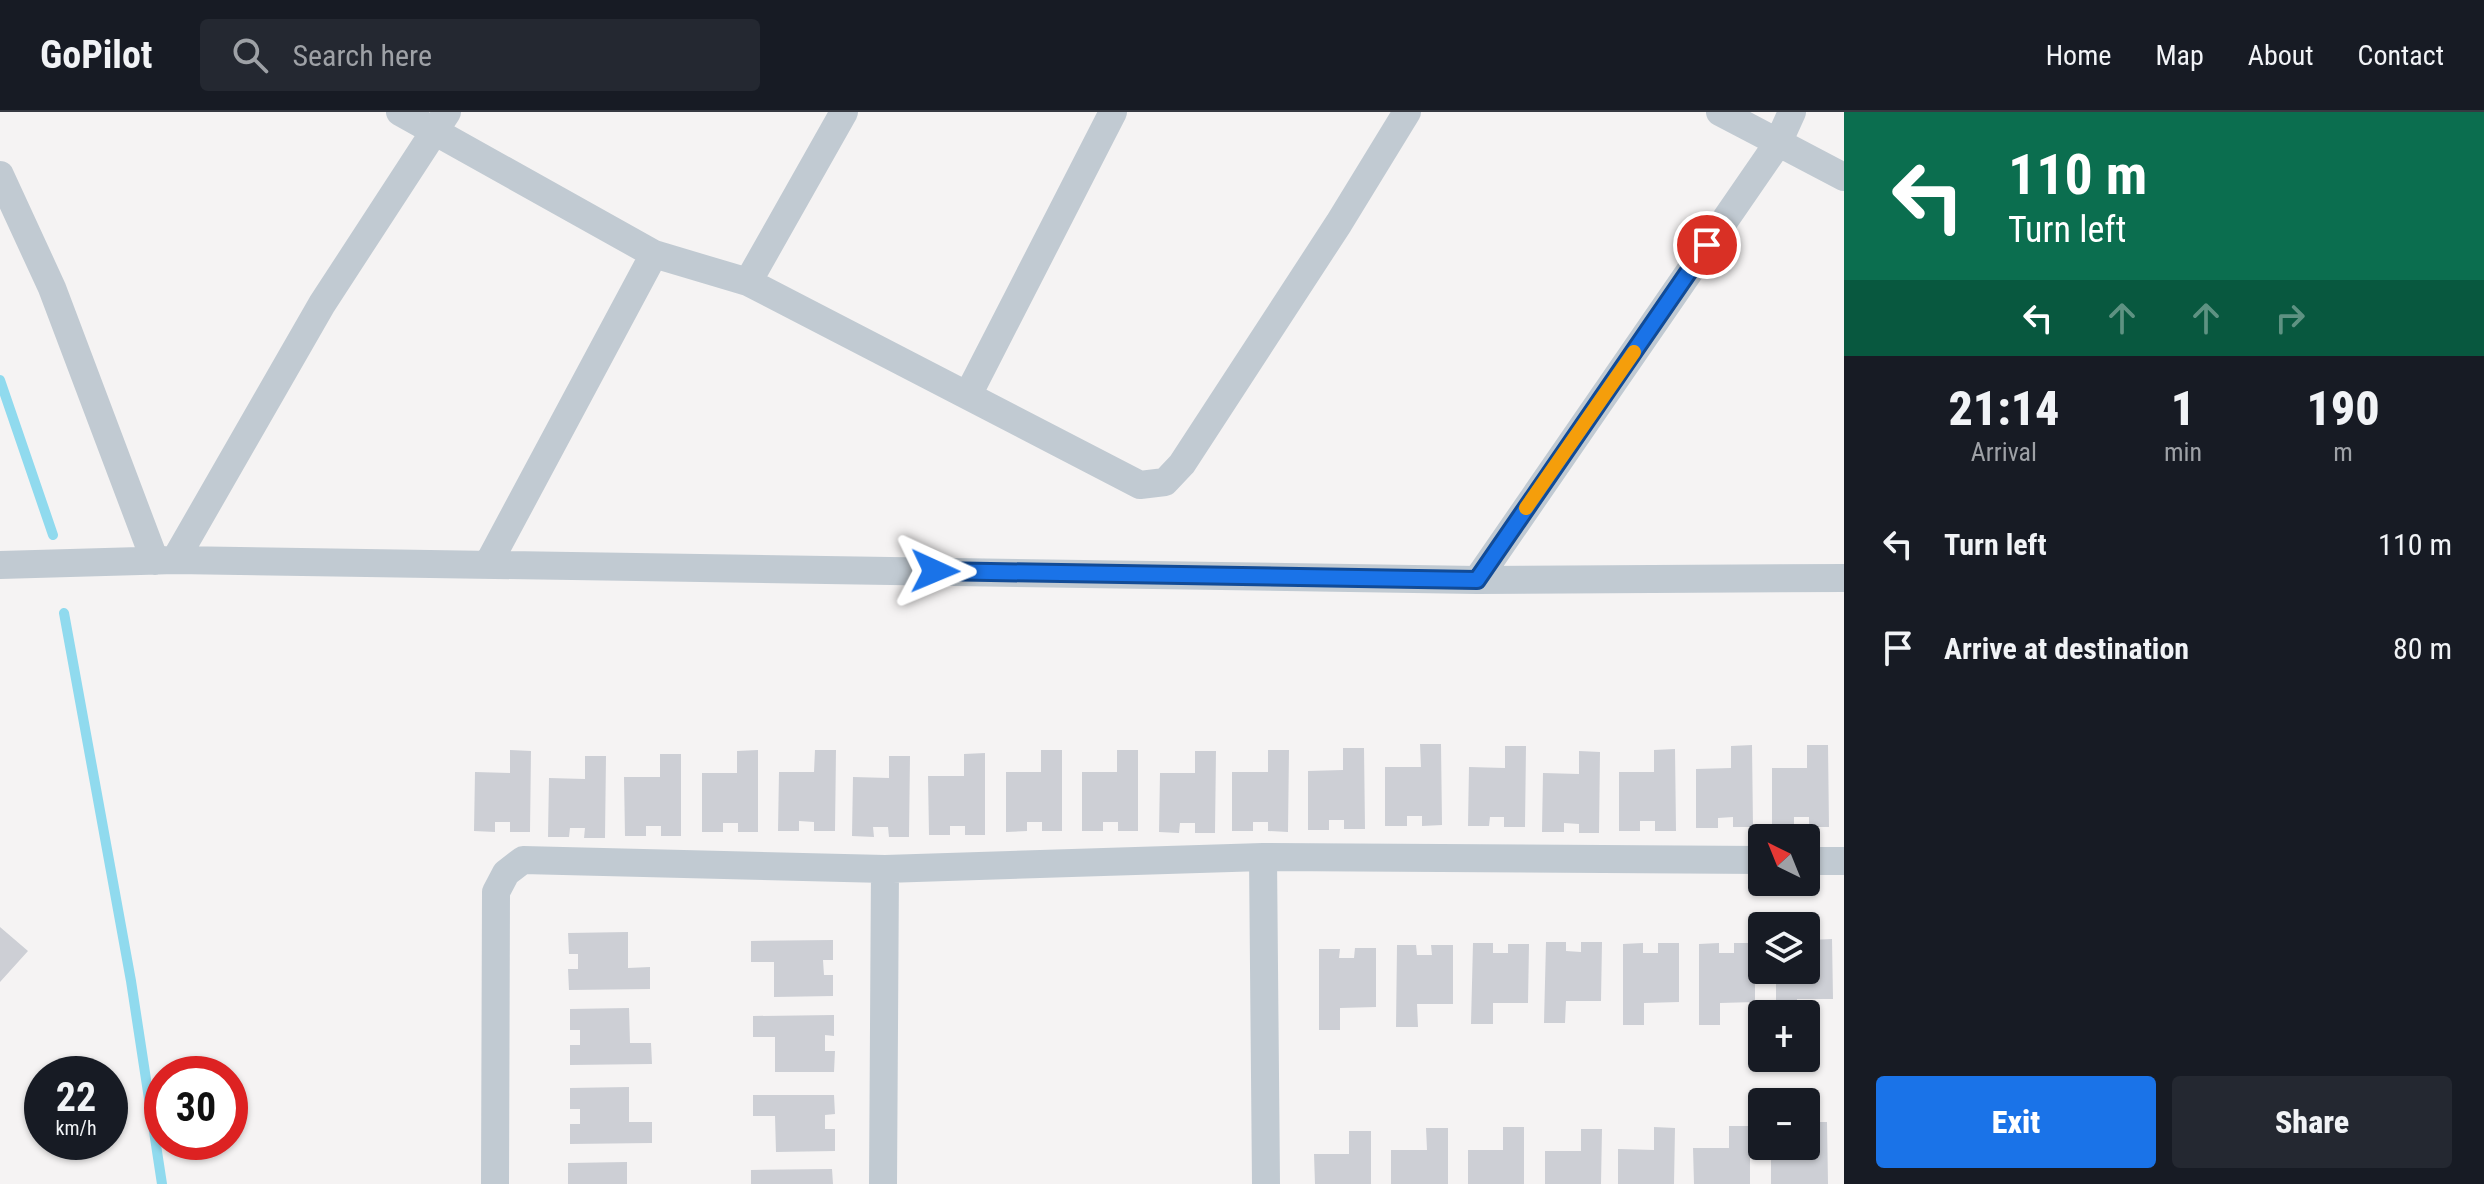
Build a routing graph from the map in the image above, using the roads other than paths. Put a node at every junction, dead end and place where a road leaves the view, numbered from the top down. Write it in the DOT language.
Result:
graph roads {
  1 [pos="400,112"];
  2 [pos="844,112"];
  3 [pos="1113,112"];
  4 [pos="1407,112"];
  5 [pos="1720,112"];
  6 [pos="1792,112"];
  7 [pos="440,122"];
  8 [pos="1778,143"];
  9 [pos="0,175"];
  10 [pos="1844,177"];
  11 [pos="654,254"];
  12 [pos="748,282"];
  13 [pos="968,395"];
  14 [pos="165,561"];
  15 [pos="488,564"];
  16 [pos="0,565"];
  17 [pos="1844,578"];
  18 [pos="1477,580"];
  19 [pos="1263,857"];
  20 [pos="1748,860"];
  21 [pos="1820,861"];
  22 [pos="1844,861"];
  23 [pos="885,869"];
  24 [pos="495,1184"];
  25 [pos="883,1184"];
  26 [pos="1266,1184"];
  1 -- 7 [label="street"];
  2 -- 12 [label="street"];
  3 -- 13 [label="street"];
  4 -- 13 [label="street"];
  5 -- 8 [label="street"];
  6 -- 8 [label="street"];
  7 -- 11 [label="street"];
  7 -- 14 [label="street"];
  8 -- 10 [label="street"];
  8 -- 18 [label="street"];
  9 -- 14 [label="street"];
  11 -- 12 [label="street"];
  11 -- 15 [label="street"];
  12 -- 13 [label="street"];
  14 -- 15 [label="street"];
  14 -- 16 [label="street"];
  15 -- 18 [label="street"];
  17 -- 18 [label="street"];
  19 -- 20 [label="street"];
  19 -- 23 [label="street"];
  19 -- 26 [label="street"];
  21 -- 22 [label="street"];
  23 -- 24 [label="street"];
  23 -- 25 [label="street"];
}
